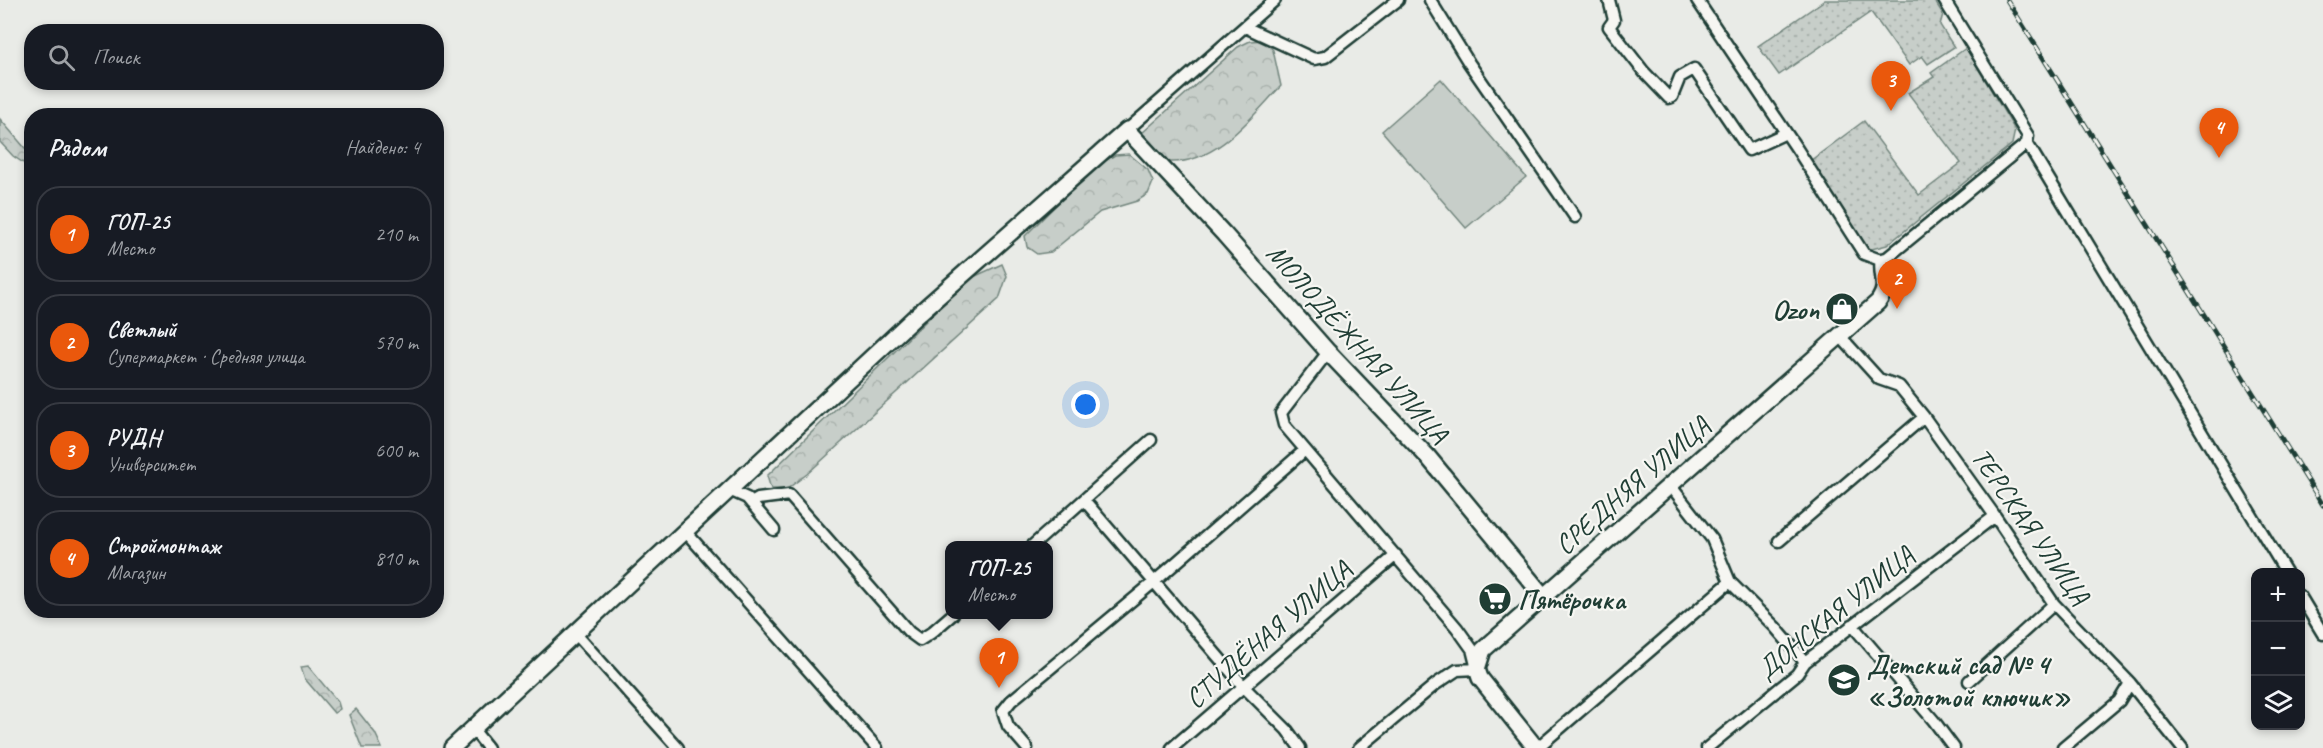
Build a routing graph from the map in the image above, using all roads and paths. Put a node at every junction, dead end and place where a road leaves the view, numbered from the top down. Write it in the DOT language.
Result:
graph roads {
  1 [pos="1398,0"];
  2 [pos="1430,0"];
  3 [pos="1609,0"];
  4 [pos="1697,0"];
  5 [pos="1944,0"];
  6 [pos="1273,1"];
  7 [pos="1245,27"];
  8 [pos="1127,130"];
  9 [pos="1786,133"];
  10 [pos="2027,143"];
  11 [pos="1575,218"];
  12 [pos="1883,261"];
  13 [pos="1840,336"];
  14 [pos="1328,352"];
  15 [pos="1924,417"];
  16 [pos="1151,440"];
  17 [pos="1305,450"];
  18 [pos="1670,485"];
  19 [pos="729,490"];
  20 [pos="1084,500"];
  21 [pos="751,503"];
  22 [pos="1995,516"];
  23 [pos="774,530"];
  24 [pos="684,531"];
  25 [pos="1038,541"];
  26 [pos="1779,541"];
  27 [pos="1396,555"];
  28 [pos="2283,568"];
  29 [pos="1154,582"];
  30 [pos="1730,582"];
  31 [pos="1544,597"];
  32 [pos="2305,603"];
  33 [pos="2054,604"];
  34 [pos="947,619"];
  35 [pos="1852,625"];
  36 [pos="575,633"];
  37 [pos="2323,634"];
  38 [pos="1805,662"];
  39 [pos="1477,669"];
  40 [pos="1969,681"];
  41 [pos="2130,683"];
  42 [pos="1244,687"];
  43 [pos="472,728"];
  44 [pos="452,748"];
  45 [pos="488,748"];
  46 [pos="678,748"];
  47 [pos="877,748"];
  48 [pos="1027,748"];
  49 [pos="1172,748"];
  50 [pos="1300,748"];
  51 [pos="1359,748"];
  52 [pos="1537,748"];
  53 [pos="1707,748"];
  54 [pos="1954,748"];
  55 [pos="2063,748"];
  56 [pos="2182,748"];
  1 -- 7 [label="street"];
  2 -- 11 [label="street"];
  3 -- 9 [label="street"];
  4 -- 9 [label="street"];
  5 -- 10 [label="street"];
  6 -- 7 [label="street"];
  7 -- 8 [label="street"];
  8 -- 14 [label="street, МОЛОДЁЖНАЯ УЛИЦА"];
  8 -- 19 [label="street"];
  9 -- 12 [label="street"];
  10 -- 12 [label="street"];
  10 -- 28 [label="street"];
  12 -- 13 [label="street, СРЕДНЯЯ УЛИЦА"];
  13 -- 15 [label="street, ТЕРСКАЯ УЛИЦА"];
  13 -- 18 [label="street, СРЕДНЯЯ УЛИЦА"];
  14 -- 17 [label="street"];
  14 -- 31 [label="street, МОЛОДЁЖНАЯ УЛИЦА"];
  15 -- 22 [label="street, ТЕРСКАЯ УЛИЦА"];
  15 -- 26 [label="street"];
  16 -- 20 [label="street"];
  17 -- 27 [label="street"];
  17 -- 29 [label="street"];
  18 -- 30 [label="street"];
  18 -- 31 [label="street, СРЕДНЯЯ УЛИЦА"];
  19 -- 21 [label="street"];
  19 -- 24 [label="street"];
  20 -- 25 [label="street"];
  20 -- 29 [label="street"];
  21 -- 23 [label="street"];
  21 -- 34 [label="street"];
  22 -- 33 [label="street, ТЕРСКАЯ УЛИЦА"];
  22 -- 35 [label="street, ДОНСКАЯ УЛИЦА"];
  24 -- 36 [label="street"];
  24 -- 47 [label="street"];
  27 -- 39 [label="street"];
  27 -- 42 [label="street, СТУДЁНАЯ УЛИЦА"];
  29 -- 42 [label="street"];
  29 -- 48 [label="street"];
  30 -- 38 [label="street"];
  30 -- 52 [label="street"];
  31 -- 39 [label="street, СРЕДНЯЯ УЛИЦА"];
  32 -- 37 [label="street"];
  33 -- 40 [label="street"];
  33 -- 41 [label="street, ТЕРСКАЯ УЛИЦА"];
  35 -- 38 [label="street, ДОНСКАЯ УЛИЦА"];
  35 -- 54 [label="street"];
  36 -- 43 [label="street"];
  36 -- 46 [label="street"];
  38 -- 53 [label="street, ДОНСКАЯ УЛИЦА"];
  39 -- 51 [label="street"];
  39 -- 52 [label="street"];
  41 -- 55 [label="street"];
  41 -- 56 [label="street, ТЕРСКАЯ УЛИЦА"];
  42 -- 49 [label="street, СТУДЁНАЯ УЛИЦА"];
  42 -- 50 [label="street"];
  43 -- 44 [label="street"];
  43 -- 45 [label="street"];
}
